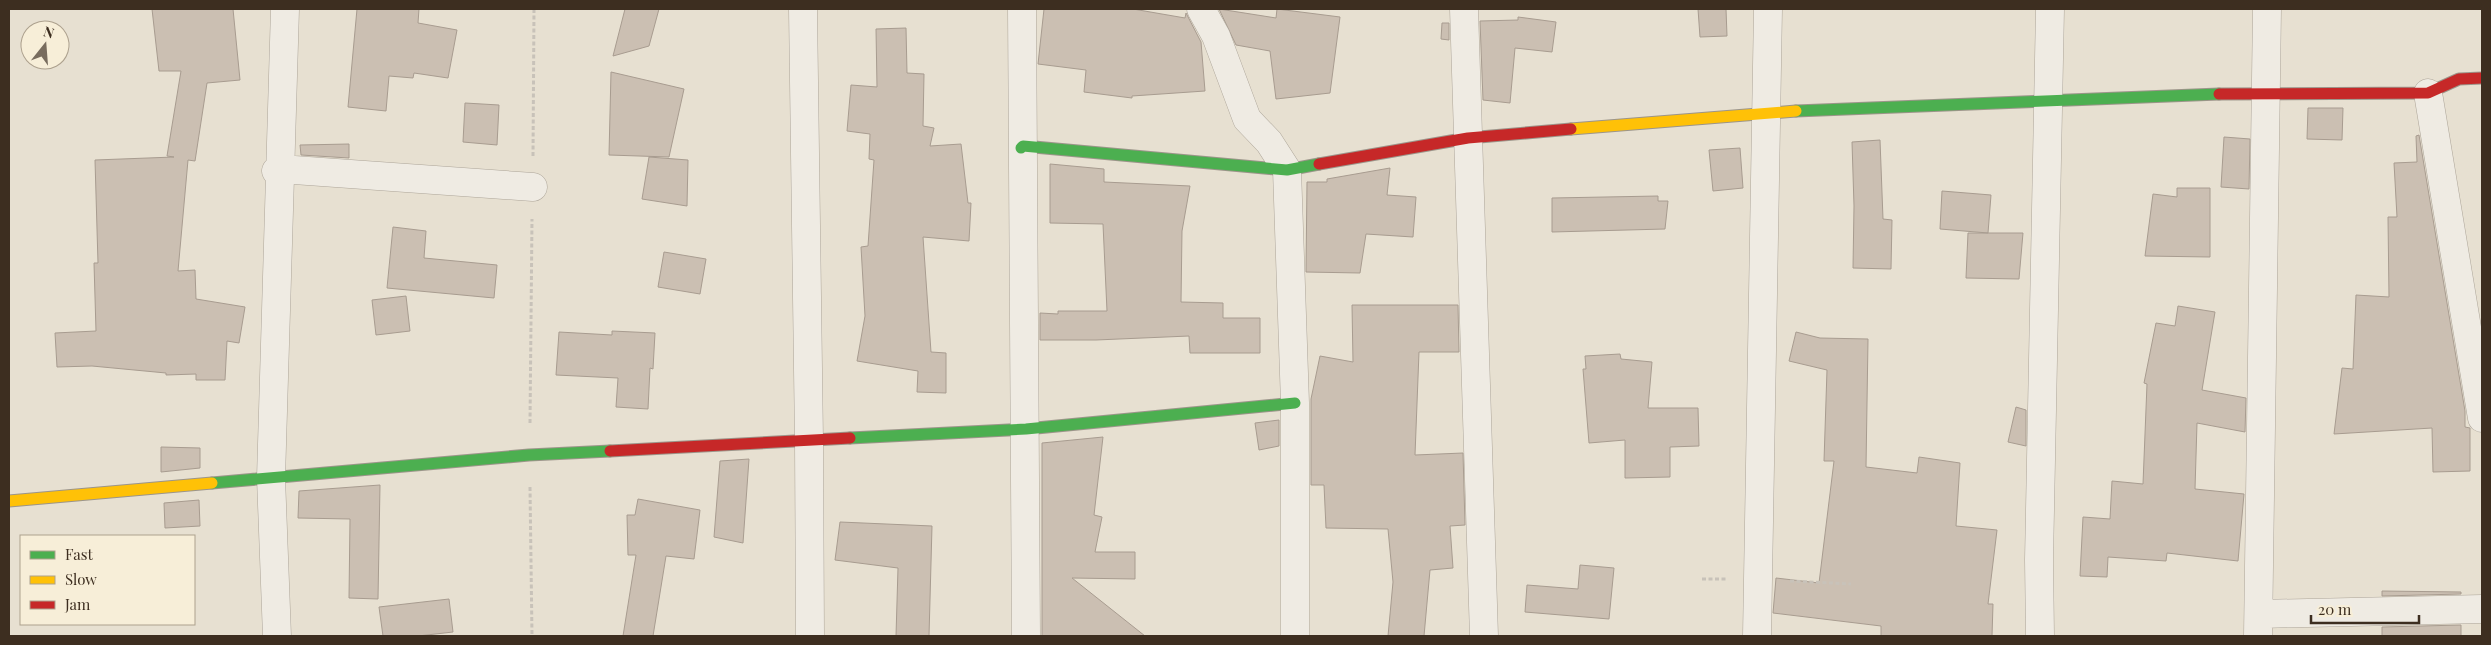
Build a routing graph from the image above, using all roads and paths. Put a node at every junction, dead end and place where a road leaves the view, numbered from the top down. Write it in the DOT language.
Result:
graph roads {
  1 [pos="285,9"];
  2 [pos="534,9"];
  3 [pos="803,9"];
  4 [pos="1022,9"];
  5 [pos="1201,9"];
  6 [pos="1464,9"];
  7 [pos="1768,9"];
  8 [pos="2050,9"];
  9 [pos="2267,9"];
  10 [pos="2482,78"];
  11 [pos="2267,92"];
  12 [pos="2428,93"];
  13 [pos="2048,101"];
  14 [pos="1766,112"];
  15 [pos="1468,138"];
  16 [pos="1022,147"];
  17 [pos="278,170"];
  18 [pos="1287,170"];
  19 [pos="532,187"];
  20 [pos="1295,403"];
  21 [pos="2482,418"];
  22 [pos="1026,429"];
  23 [pos="809,441"];
  24 [pos="529,455"];
  25 [pos="271,478"];
  26 [pos="9,502"];
  27 [pos="2482,609"];
  28 [pos="2258,625"];
  29 [pos="277,636"];
  30 [pos="532,636"];
  31 [pos="810,636"];
  32 [pos="1026,636"];
  33 [pos="1295,636"];
  34 [pos="1484,636"];
  35 [pos="1757,636"];
  36 [pos="2040,636"];
  1 -- 17 [label="street"];
  2 -- 19 [label="path"];
  3 -- 23 [label="street"];
  4 -- 16 [label="street"];
  5 -- 18 [label="street"];
  6 -- 15 [label="street"];
  7 -- 14 [label="street"];
  8 -- 13 [label="street"];
  9 -- 11 [label="street"];
  10 -- 12 [label="street"];
  11 -- 12 [label="street"];
  11 -- 13 [label="street"];
  11 -- 28 [label="street"];
  12 -- 21 [label="street"];
  13 -- 14 [label="street"];
  13 -- 36 [label="street"];
  14 -- 15 [label="street"];
  14 -- 35 [label="street"];
  15 -- 18 [label="street"];
  15 -- 34 [label="street"];
  16 -- 18 [label="street"];
  16 -- 22 [label="street"];
  17 -- 19 [label="street"];
  17 -- 25 [label="street"];
  18 -- 20 [label="street"];
  19 -- 24 [label="path"];
  20 -- 22 [label="street"];
  20 -- 33 [label="street"];
  22 -- 23 [label="street"];
  22 -- 32 [label="street"];
  23 -- 24 [label="street"];
  23 -- 31 [label="street"];
  24 -- 25 [label="street"];
  24 -- 30 [label="path"];
  25 -- 26 [label="street"];
  25 -- 29 [label="street"];
  27 -- 28 [label="street"];
}
